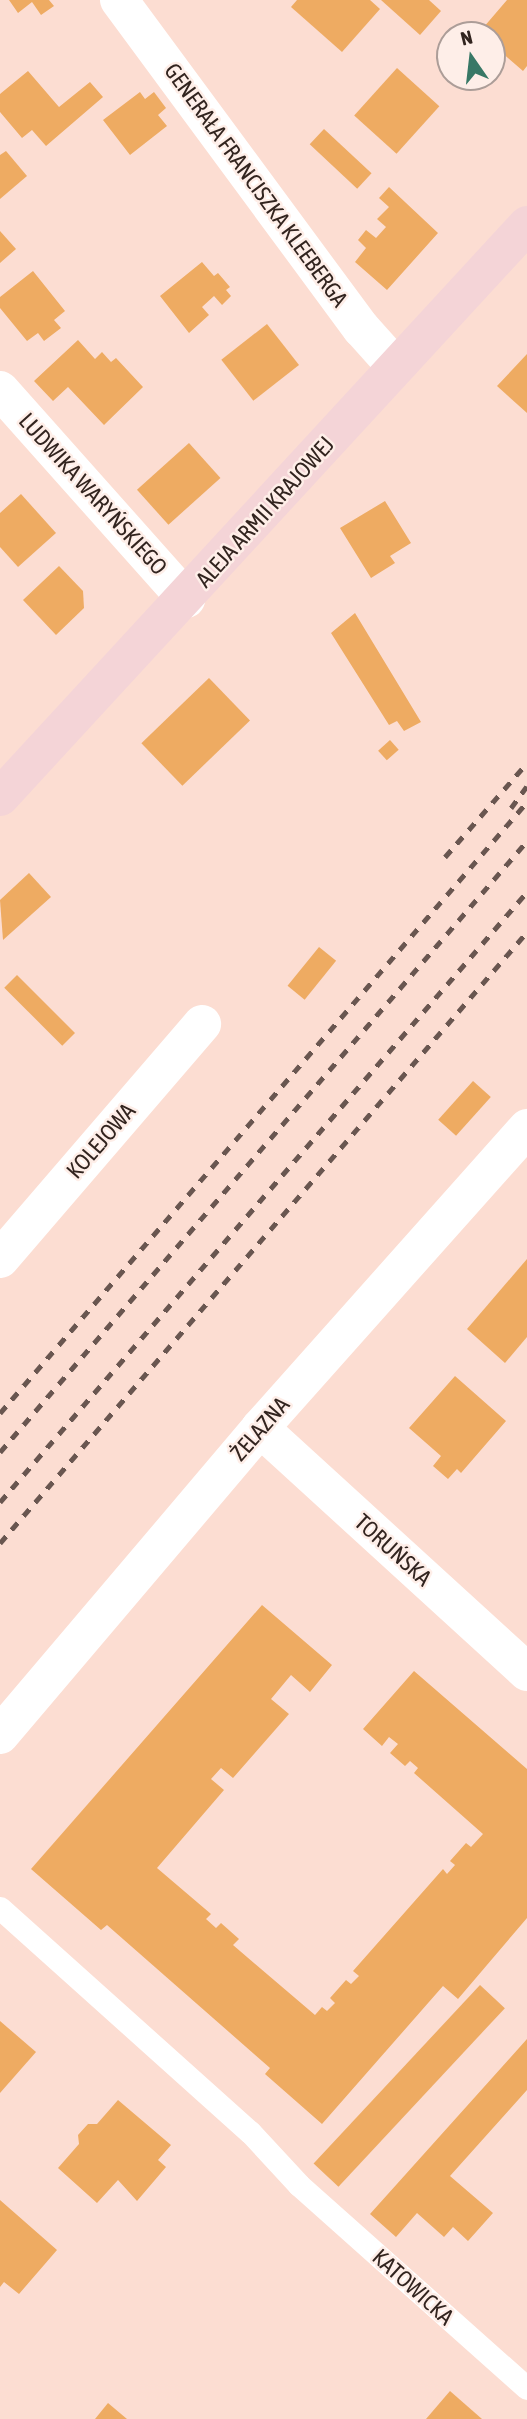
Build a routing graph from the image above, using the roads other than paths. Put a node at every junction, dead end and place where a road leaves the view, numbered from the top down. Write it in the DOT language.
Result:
graph roads {
  1 [pos="119,0"];
  2 [pos="527,225"];
  3 [pos="396,367"];
  4 [pos="0,390"];
  5 [pos="186,599"];
  6 [pos="0,797"];
  7 [pos="202,1024"];
  8 [pos="527,1128"];
  9 [pos="0,1259"];
  10 [pos="260,1428"];
  11 [pos="527,1672"];
  12 [pos="0,1735"];
  13 [pos="0,1908"];
  14 [pos="527,2388"];
  1 -- 3 [label="street, GENERAŁA FRANCISZKA KLEEBERGA"];
  2 -- 3 [label="street, ALEJA ARMII KRAJOWEJ"];
  3 -- 5 [label="street, ALEJA ARMII KRAJOWEJ"];
  4 -- 5 [label="street, LUDWIKA WARYŃSKIEGO"];
  5 -- 6 [label="street, ALEJA ARMII KRAJOWEJ"];
  7 -- 9 [label="street, KOLEJOWA"];
  8 -- 10 [label="street, ŻELAZNA"];
  10 -- 11 [label="street, TORUŃSKA"];
  10 -- 12 [label="street, ŻELAZNA"];
  13 -- 14 [label="lane, KATOWICKA"];
}
